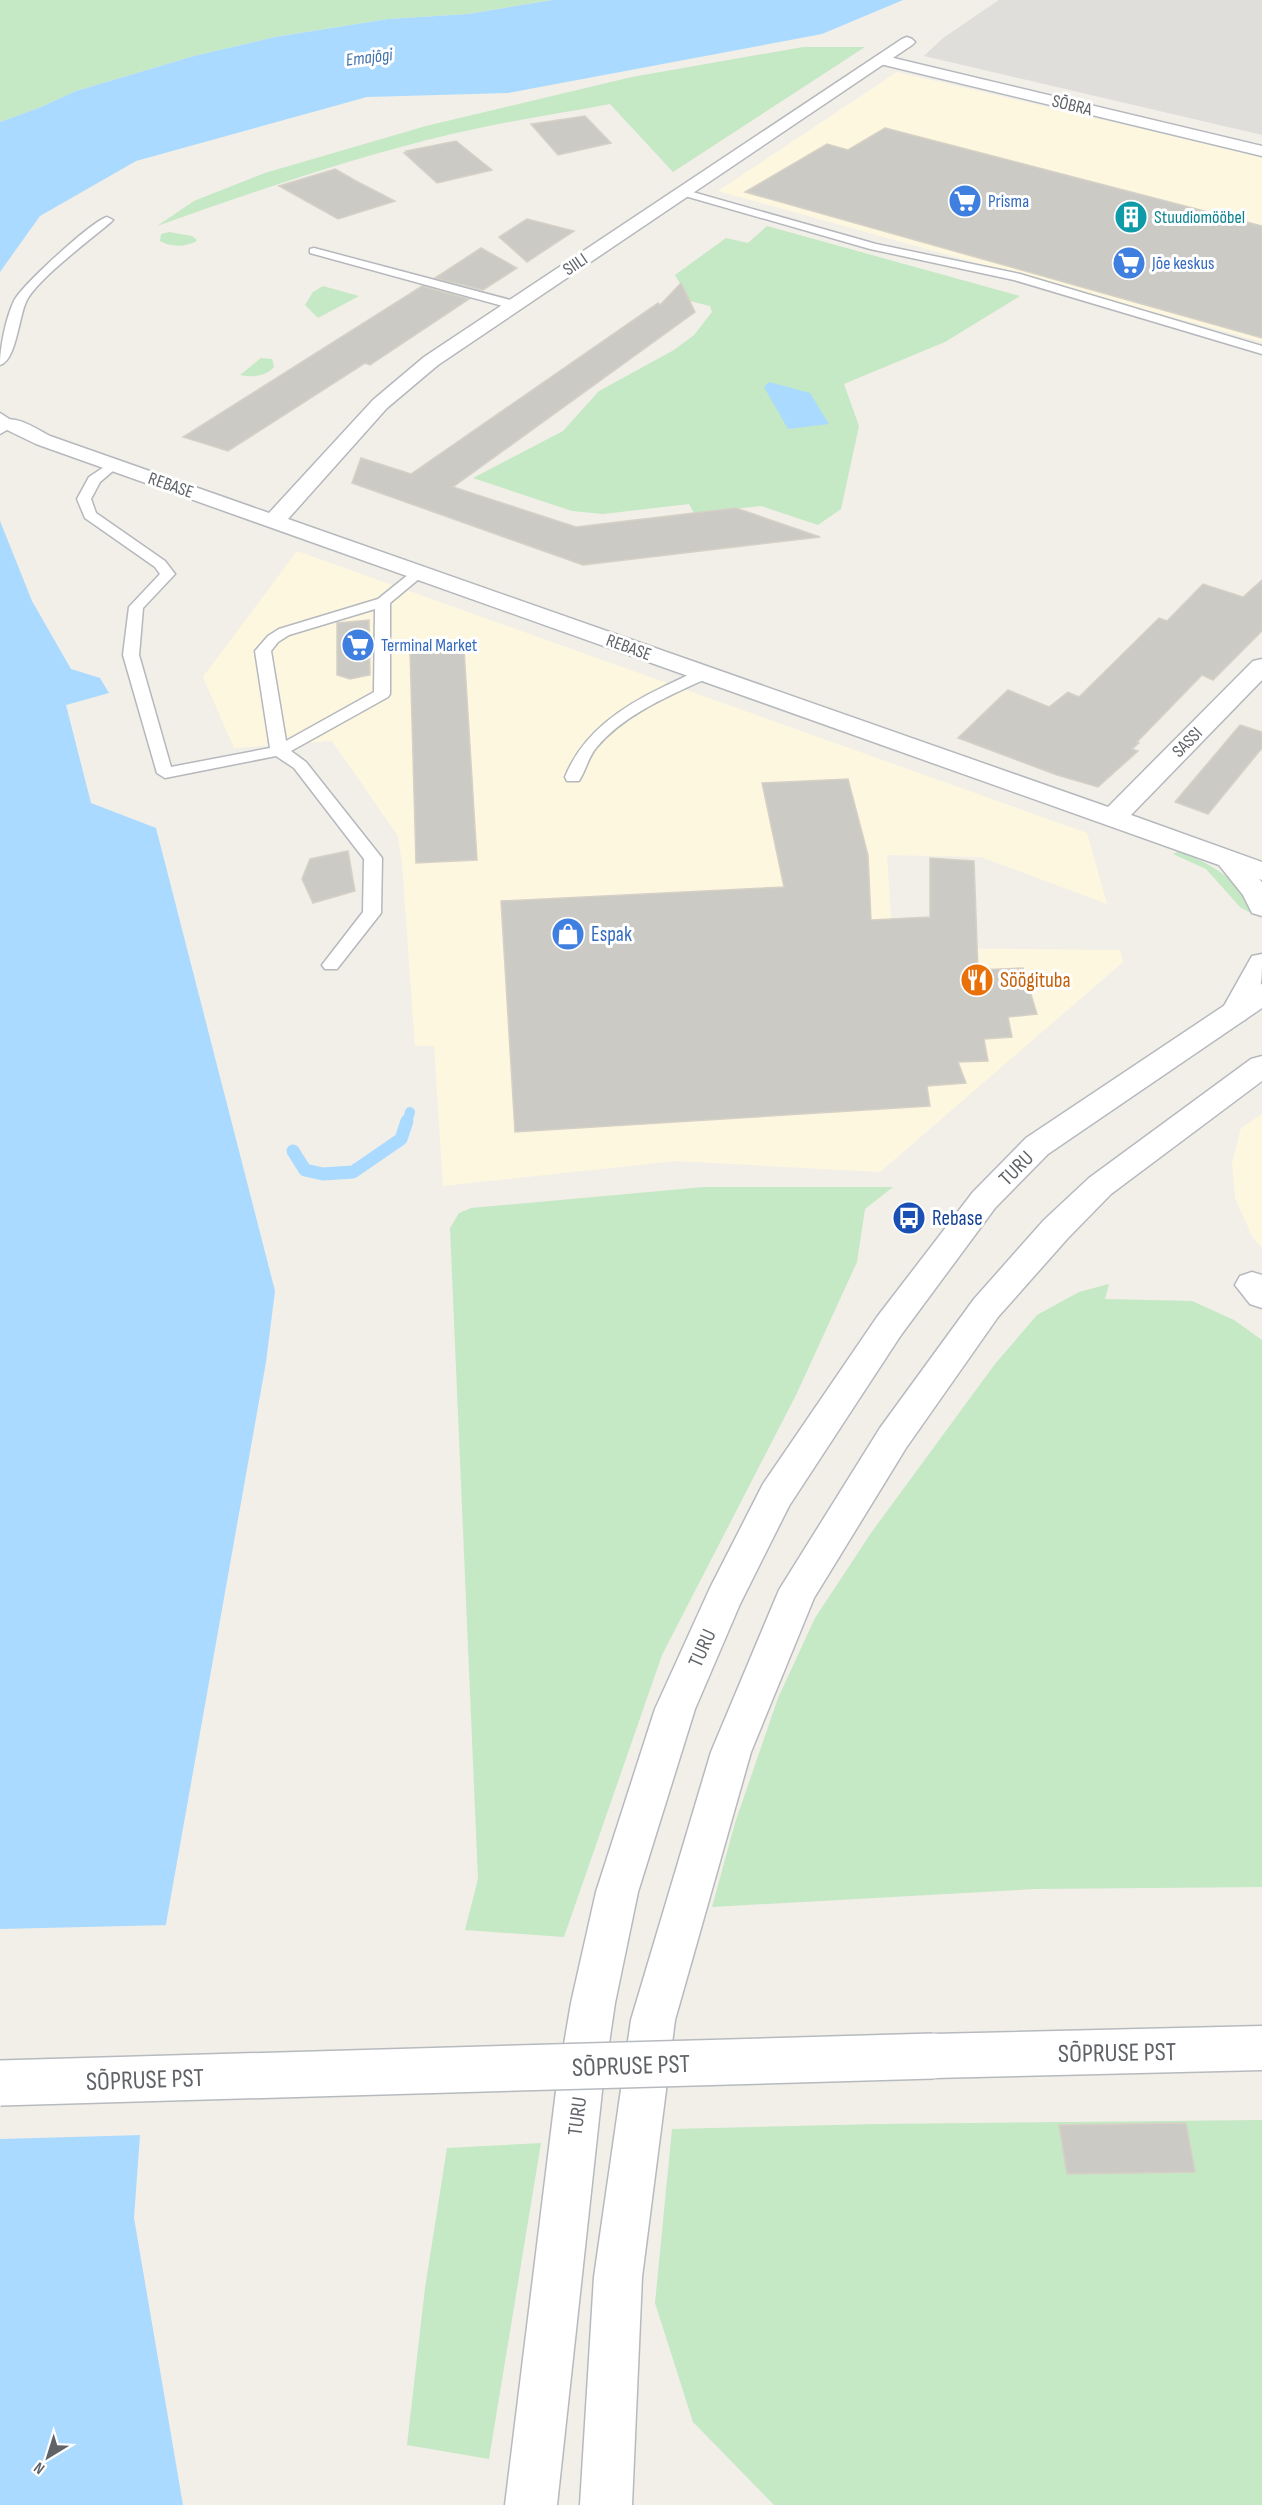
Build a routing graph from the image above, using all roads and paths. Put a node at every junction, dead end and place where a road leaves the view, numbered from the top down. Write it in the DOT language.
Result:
graph roads {
  1 [pos="907,42"];
  2 [pos="881,60"];
  3 [pos="1262,151"];
  4 [pos="682,192"];
  5 [pos="106,220"];
  6 [pos="314,251"];
  7 [pos="514,305"];
  8 [pos="1262,350"];
  9 [pos="0,361"];
  10 [pos="3,424"];
  11 [pos="113,465"];
  12 [pos="273,522"];
  13 [pos="418,573"];
  14 [pos="383,602"];
  15 [pos="1262,666"];
  16 [pos="704,674"];
  17 [pos="279,751"];
  18 [pos="573,777"];
  19 [pos="1113,818"];
  20 [pos="1228,858"];
  21 [pos="1262,871"];
  22 [pos="1262,907"];
  23 [pos="1262,963"];
  24 [pos="331,965"];
  25 [pos="1262,994"];
  26 [pos="1235,1013"];
  27 [pos="1262,1066"];
  28 [pos="1262,2048"];
  29 [pos="0,2083"];
  30 [pos="531,2505"];
  31 [pos="606,2505"];
  1 -- 2 [label="street, SIILI"];
  2 -- 3 [label="street, SÕBRA"];
  2 -- 4 [label="street, SIILI"];
  4 -- 7 [label="street, SIILI"];
  4 -- 8 [label="lane"];
  5 -- 9 [label="lane"];
  6 -- 7 [label="lane"];
  7 -- 12 [label="street, SIILI"];
  10 -- 11 [label="street, REBASE"];
  11 -- 12 [label="street, REBASE"];
  11 -- 17 [label="lane"];
  12 -- 13 [label="street, REBASE"];
  13 -- 14 [label="lane"];
  13 -- 16 [label="street, REBASE"];
  14 -- 17 [label="lane"];
  14 -- 17 [label="lane"];
  15 -- 19 [label="street, SASSI"];
  16 -- 18 [label="lane"];
  16 -- 19 [label="street, REBASE"];
  17 -- 24 [label="lane"];
  19 -- 20 [label="street, REBASE"];
  20 -- 21 [label="street, REBASE"];
  20 -- 22 [label="street"];
  23 -- 26 [label="street"];
  25 -- 26 [label="street, TURU"];
  26 -- 30 [label="street, TURU"];
  27 -- 31 [label="street"];
  28 -- 29 [label="street, SÕPRUSE PST, bridge"];
}
